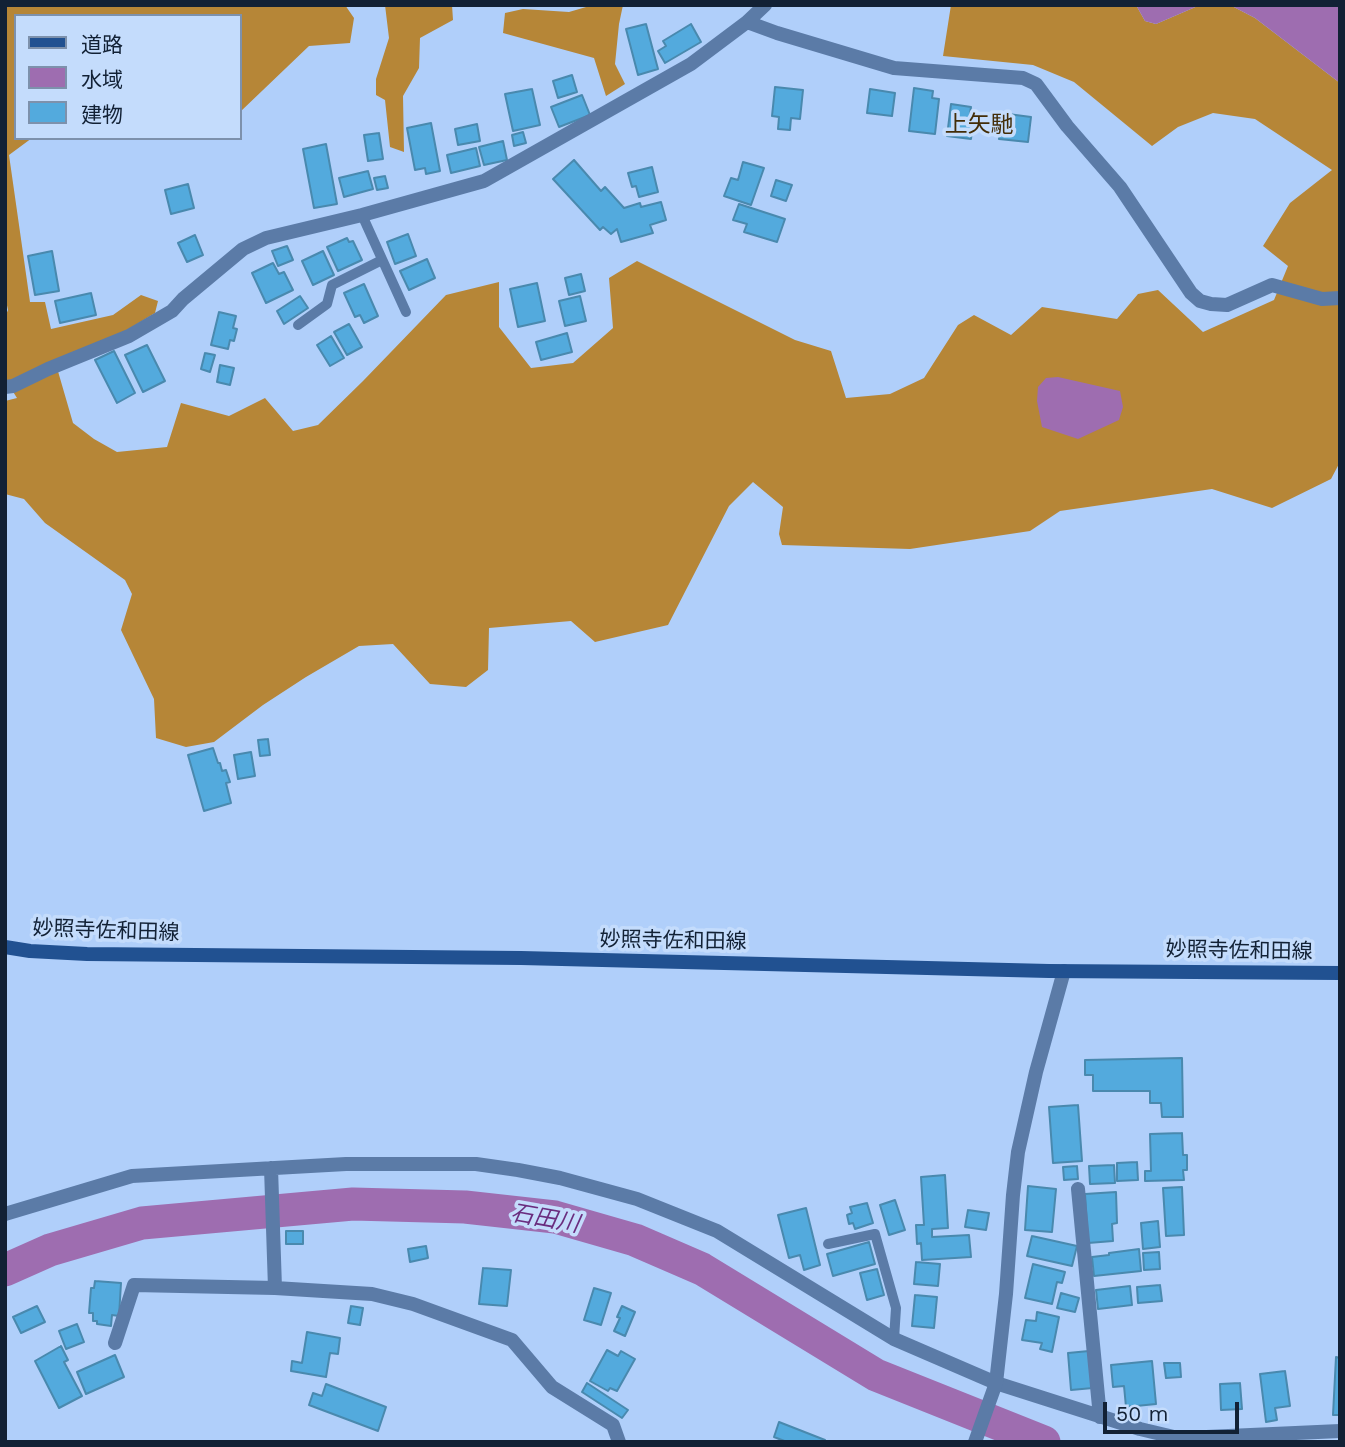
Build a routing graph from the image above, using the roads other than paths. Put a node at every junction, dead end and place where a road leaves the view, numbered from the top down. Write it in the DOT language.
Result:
graph roads {
  1 [pos="765,5"];
  2 [pos="747,22"];
  3 [pos="362,215"];
  4 [pos="382,260"];
  5 [pos="1340,298"];
  6 [pos="406,312"];
  7 [pos="298,325"];
  8 [pos="5,387"];
  9 [pos="5,947"];
  10 [pos="1064,971"];
  11 [pos="1340,973"];
  12 [pos="271,1174"];
  13 [pos="1078,1189"];
  14 [pos="5,1214"];
  15 [pos="828,1244"];
  16 [pos="275,1288"];
  17 [pos="894,1339"];
  18 [pos="116,1343"];
  19 [pos="994,1388"];
  20 [pos="1100,1417"];
  21 [pos="1340,1431"];
  22 [pos="1179,1438"];
  23 [pos="619,1442"];
  24 [pos="975,1442"];
  25 [pos="1195,1442"];
  1 -- 2 [label="street"];
  2 -- 3 [label="street"];
  2 -- 5 [label="street"];
  3 -- 4 [label="lane"];
  3 -- 8 [label="street"];
  4 -- 6 [label="lane"];
  4 -- 7 [label="lane"];
  9 -- 10 [label="main road, 妙照寺佐和田線"];
  10 -- 11 [label="main road, 妙照寺佐和田線"];
  10 -- 19 [label="street"];
  12 -- 14 [label="street"];
  12 -- 16 [label="street"];
  12 -- 17 [label="street"];
  13 -- 20 [label="street"];
  15 -- 17 [label="lane"];
  16 -- 18 [label="street"];
  16 -- 23 [label="street"];
  17 -- 19 [label="street"];
  19 -- 20 [label="street"];
  19 -- 24 [label="street"];
  20 -- 22 [label="street"];
  21 -- 22 [label="street"];
  22 -- 25 [label="street"];
}
